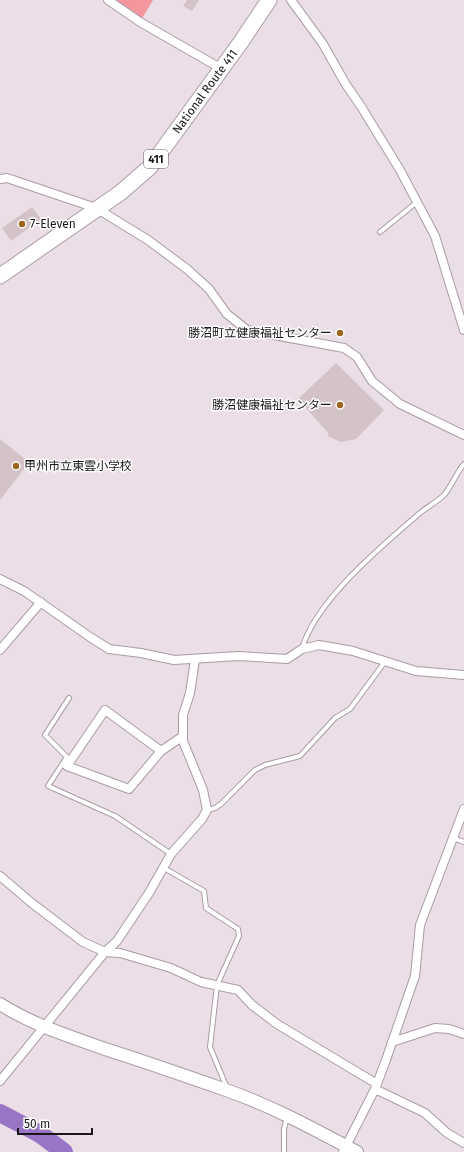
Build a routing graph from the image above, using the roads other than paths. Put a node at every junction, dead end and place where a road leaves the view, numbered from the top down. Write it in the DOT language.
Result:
graph roads {
  1 [pos="108,0"];
  2 [pos="269,0"];
  3 [pos="291,0"];
  4 [pos="222,69"];
  5 [pos="0,179"];
  6 [pos="417,202"];
  7 [pos="96,208"];
  8 [pos="380,232"];
  9 [pos="0,276"];
  10 [pos="464,330"];
  11 [pos="464,435"];
  12 [pos="464,464"];
  13 [pos="0,579"];
  14 [pos="41,602"];
  15 [pos="302,649"];
  16 [pos="0,650"];
  17 [pos="194,660"];
  18 [pos="384,662"];
  19 [pos="464,675"];
  20 [pos="69,698"];
  21 [pos="183,736"];
  22 [pos="161,751"];
  23 [pos="464,809"];
  24 [pos="207,810"];
  25 [pos="453,838"];
  26 [pos="464,842"];
  27 [pos="171,854"];
  28 [pos="162,867"];
  29 [pos="0,876"];
  30 [pos="105,952"];
  31 [pos="217,985"];
  32 [pos="0,1004"];
  33 [pos="43,1027"];
  34 [pos="464,1034"];
  35 [pos="392,1042"];
  36 [pos="0,1080"];
  37 [pos="376,1086"];
  38 [pos="228,1090"];
  39 [pos="287,1115"];
  40 [pos="464,1143"];
  41 [pos="345,1149"];
  42 [pos="284,1152"];
  43 [pos="357,1152"];
  1 -- 4 [label="street"];
  2 -- 4 [label="highway, National Route 411 / 411"];
  3 -- 6 [label="street"];
  4 -- 7 [label="highway, National Route 411 / 411"];
  5 -- 7 [label="street"];
  6 -- 8 [label="lane"];
  6 -- 10 [label="street"];
  7 -- 9 [label="highway, National Route 411 / 411"];
  7 -- 11 [label="street"];
  12 -- 15 [label="lane"];
  13 -- 14 [label="street"];
  14 -- 16 [label="street"];
  14 -- 17 [label="street"];
  15 -- 17 [label="street"];
  15 -- 18 [label="street"];
  17 -- 21 [label="street"];
  18 -- 19 [label="street"];
  18 -- 24 [label="lane"];
  20 -- 27 [label="lane"];
  21 -- 22 [label="street"];
  21 -- 24 [label="street"];
  22 -- 22 [label="street"];
  23 -- 25 [label="street"];
  24 -- 27 [label="street"];
  25 -- 26 [label="lane"];
  25 -- 35 [label="street"];
  27 -- 28 [label="street"];
  28 -- 30 [label="street"];
  28 -- 31 [label="lane"];
  29 -- 30 [label="street"];
  30 -- 31 [label="street"];
  30 -- 33 [label="street"];
  31 -- 37 [label="street"];
  31 -- 38 [label="lane"];
  32 -- 33 [label="street"];
  33 -- 36 [label="street"];
  33 -- 38 [label="street"];
  34 -- 35 [label="street"];
  35 -- 37 [label="street"];
  37 -- 40 [label="street"];
  37 -- 41 [label="street"];
  38 -- 39 [label="street"];
  39 -- 41 [label="street"];
  39 -- 42 [label="lane"];
  41 -- 43 [label="street"];
}
